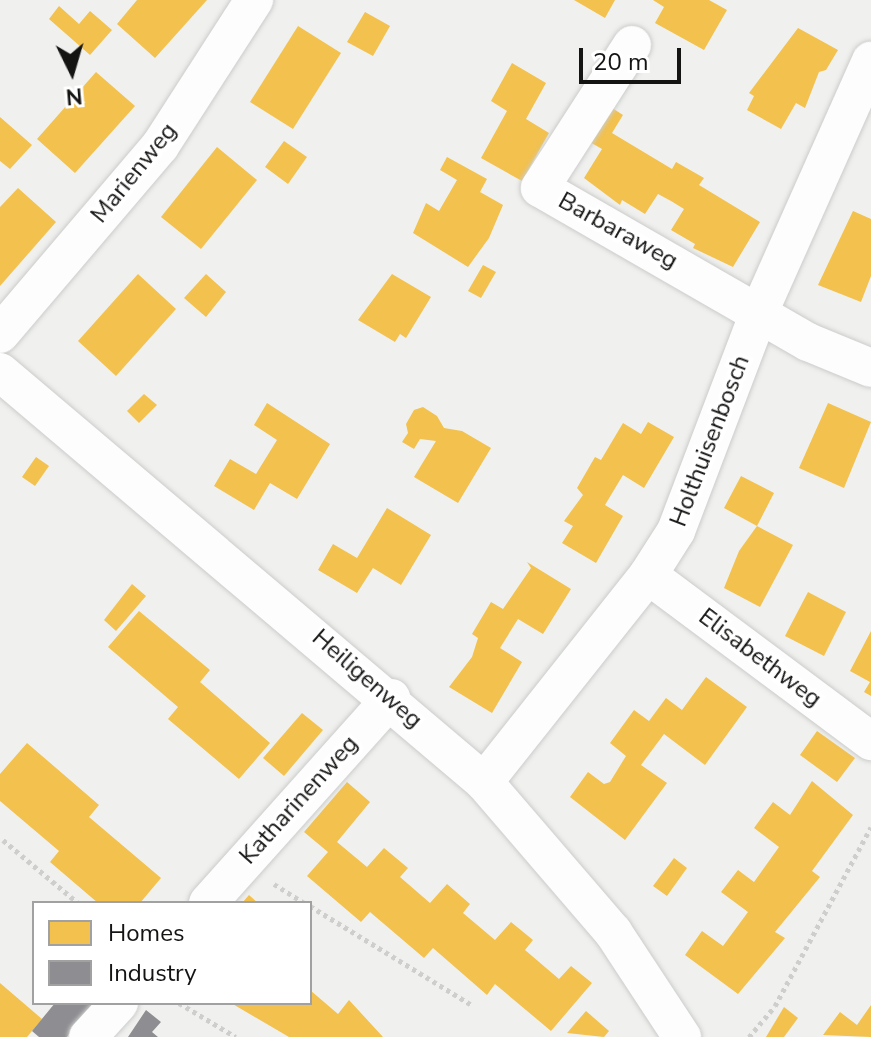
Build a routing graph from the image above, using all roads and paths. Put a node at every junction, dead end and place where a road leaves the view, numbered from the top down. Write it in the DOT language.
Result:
graph roads {
  1 [pos="254,0"];
  2 [pos="632,45"];
  3 [pos="871,61"];
  4 [pos="760,310"];
  5 [pos="0,334"];
  6 [pos="871,368"];
  7 [pos="0,372"];
  8 [pos="648,575"];
  9 [pos="391,698"];
  10 [pos="871,741"];
  11 [pos="484,782"];
  12 [pos="871,827"];
  13 [pos="3,840"];
  14 [pos="76,901"];
  15 [pos="210,901"];
  16 [pos="312,907"];
  17 [pos="470,1004"];
  18 [pos="117,1005"];
  19 [pos="182,1005"];
  20 [pos="88,1037"];
  21 [pos="236,1037"];
  22 [pos="682,1037"];
  23 [pos="749,1037"];
  1 -- 5 [label="street, Marienweg"];
  2 -- 4 [label="street, Barbaraweg"];
  3 -- 4 [label="street, Holthuisenbosch"];
  4 -- 6 [label="street"];
  4 -- 8 [label="street, Holthuisenbosch"];
  7 -- 9 [label="street, Heiligenweg"];
  8 -- 10 [label="street, Elisabethweg"];
  8 -- 11 [label="street, Holthuisenbosch"];
  9 -- 11 [label="street, Heiligenweg"];
  9 -- 15 [label="street, Katharinenweg"];
  11 -- 22 [label="street, Heiligenweg"];
  12 -- 23 [label="path"];
  13 -- 14 [label="path"];
  16 -- 17 [label="path"];
  18 -- 20 [label="street"];
  19 -- 21 [label="path"];
}
